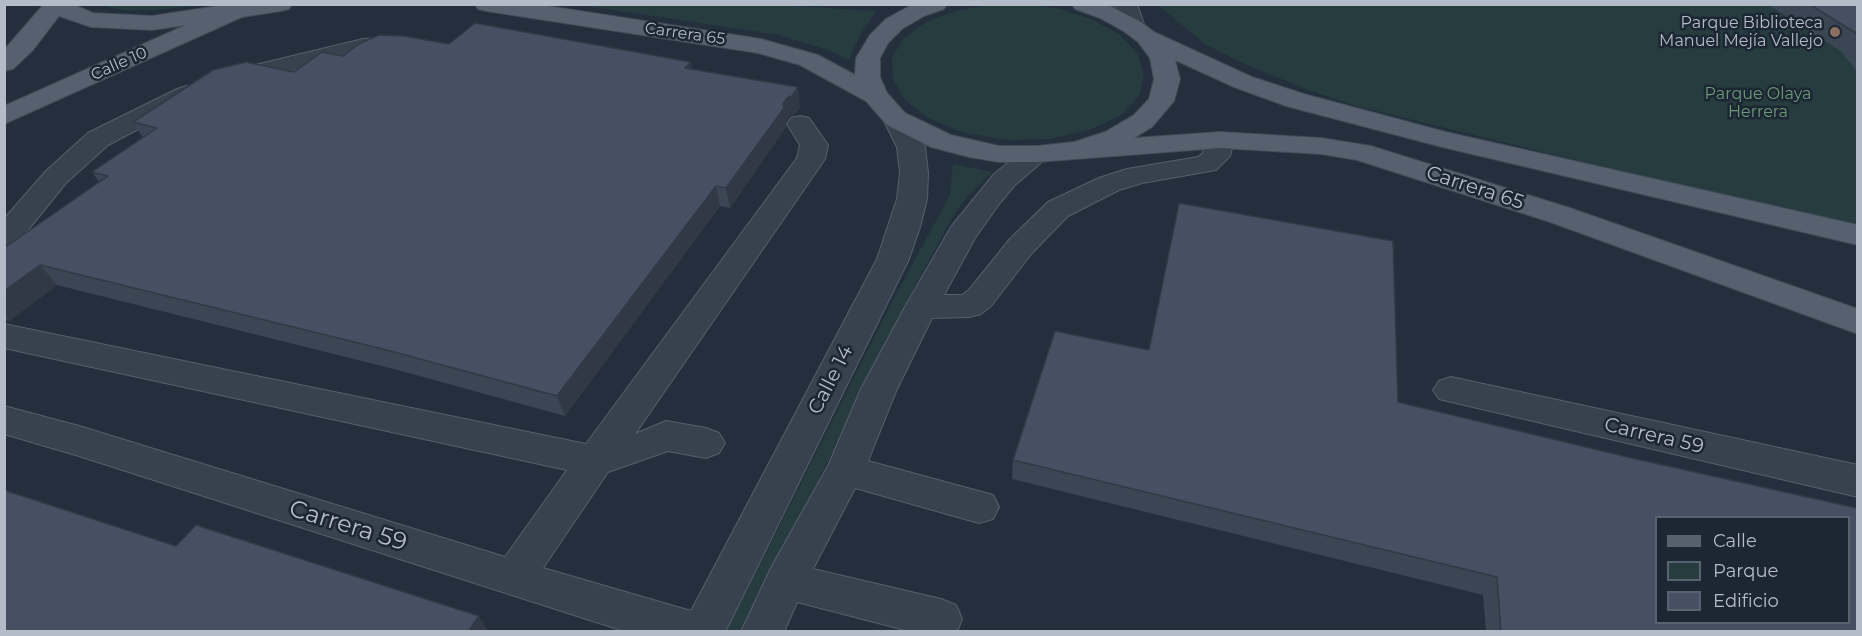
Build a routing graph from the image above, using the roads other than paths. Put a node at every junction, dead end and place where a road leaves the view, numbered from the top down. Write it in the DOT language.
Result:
graph roads {
  1 [pos="281,4"];
  2 [pos="486,4"];
  3 [pos="936,4"];
  4 [pos="1083,4"];
  5 [pos="56,5"];
  6 [pos="234,12"];
  7 [pos="1135,23"];
  8 [pos="418,45"];
  9 [pos="4,64"];
  10 [pos="875,96"];
  11 [pos="4,116"];
  12 [pos="897,119"];
  13 [pos="800,124"];
  14 [pos="1220,140"];
  15 [pos="1077,150"];
  16 [pos="1036,154"];
  17 [pos="1857,235"];
  18 [pos="4,239"];
  19 [pos="921,307"];
  20 [pos="1857,322"];
  21 [pos="4,336"];
  22 [pos="1452,390"];
  23 [pos="4,420"];
  24 [pos="706,443"];
  25 [pos="595,461"];
  26 [pos="845,470"];
  27 [pos="1857,481"];
  28 [pos="979,507"];
  29 [pos="514,578"];
  30 [pos="786,581"];
  31 [pos="941,619"];
  32 [pos="693,632"];
  33 [pos="703,632"];
  34 [pos="762,632"];
  1 -- 6 [label="main road"];
  2 -- 10 [label="main road, Carrera 65"];
  3 -- 10 [label="main road"];
  4 -- 7 [label="main road, Carrera 65"];
  5 -- 6 [label="main road"];
  5 -- 9 [label="main road"];
  6 -- 11 [label="main road, Calle 10"];
  7 -- 15 [label="main road"];
  7 -- 17 [label="main road, Carrera 65"];
  8 -- 18 [label="street"];
  10 -- 12 [label="main road"];
  12 -- 16 [label="main road"];
  12 -- 33 [label="street, Calle 14"];
  13 -- 25 [label="street"];
  14 -- 15 [label="main road, Carrera 65"];
  14 -- 19 [label="street"];
  14 -- 20 [label="main road, Carrera 65"];
  15 -- 16 [label="main road"];
  16 -- 19 [label="street"];
  19 -- 26 [label="street"];
  21 -- 25 [label="street"];
  22 -- 27 [label="street, Carrera 59"];
  23 -- 29 [label="street, Carrera 59"];
  24 -- 25 [label="street"];
  25 -- 29 [label="street"];
  26 -- 28 [label="street"];
  26 -- 30 [label="street"];
  29 -- 32 [label="street, Carrera 59"];
  30 -- 31 [label="street"];
  30 -- 34 [label="street"];
}
